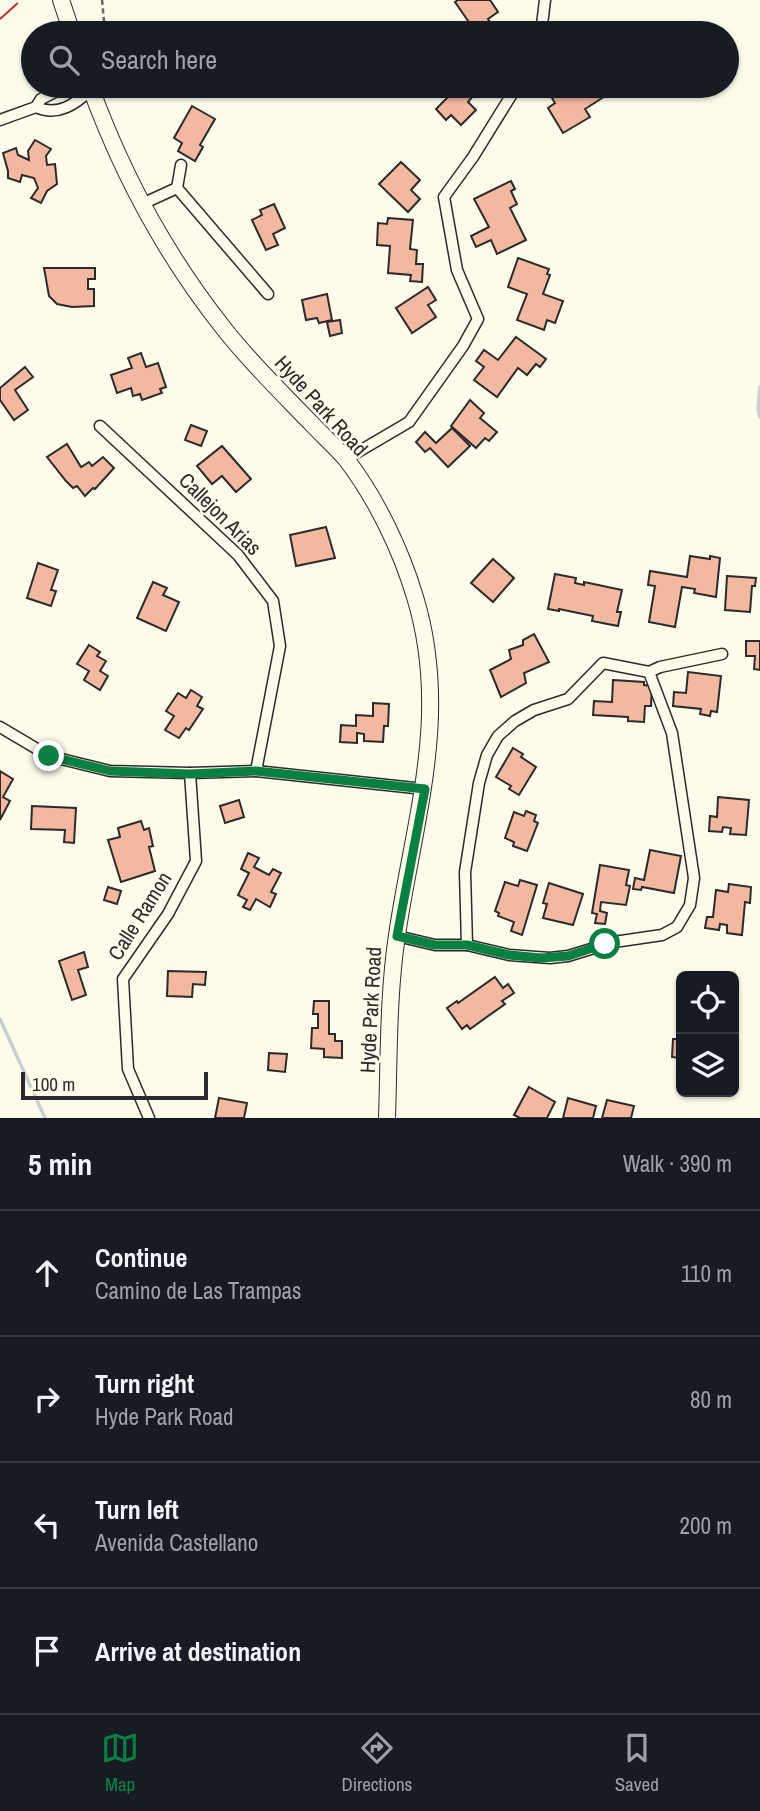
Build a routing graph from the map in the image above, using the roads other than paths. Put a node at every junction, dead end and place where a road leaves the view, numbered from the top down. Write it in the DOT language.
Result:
graph roads {
  1 [pos="61,0"];
  2 [pos="545,0"];
  3 [pos="68,21"];
  4 [pos="542,21"];
  5 [pos="43,98"];
  6 [pos="80,98"];
  7 [pos="95,98"];
  8 [pos="510,98"];
  9 [pos="36,107"];
  10 [pos="0,120"];
  11 [pos="181,165"];
  12 [pos="177,188"];
  13 [pos="142,204"];
  14 [pos="268,294"];
  15 [pos="100,426"];
  16 [pos="345,459"];
  17 [pos="722,654"];
  18 [pos="649,672"];
  19 [pos="0,727"];
  20 [pos="256,771"];
  21 [pos="190,774"];
  22 [pos="425,789"];
  23 [pos="397,936"];
  24 [pos="467,945"];
  25 [pos="149,1118"];
  26 [pos="387,1118"];
  1 -- 3 [label="main road"];
  2 -- 4 [label="street"];
  5 -- 9 [label="street"];
  6 -- 9 [label="street"];
  7 -- 13 [label="main road, Hyde Park Road"];
  8 -- 16 [label="street"];
  9 -- 10 [label="street"];
  11 -- 12 [label="street"];
  12 -- 13 [label="street"];
  12 -- 14 [label="street"];
  13 -- 16 [label="main road, Hyde Park Road"];
  15 -- 20 [label="street, Callejon Arias"];
  16 -- 22 [label="main road, Hyde Park Road"];
  17 -- 18 [label="street"];
  18 -- 24 [label="street"];
  18 -- 24 [label="street"];
  19 -- 21 [label="street"];
  20 -- 21 [label="street"];
  20 -- 22 [label="street"];
  21 -- 25 [label="street, Calle Ramon"];
  22 -- 23 [label="main road, Hyde Park Road"];
  23 -- 24 [label="street"];
  23 -- 26 [label="main road, Hyde Park Road"];
}
